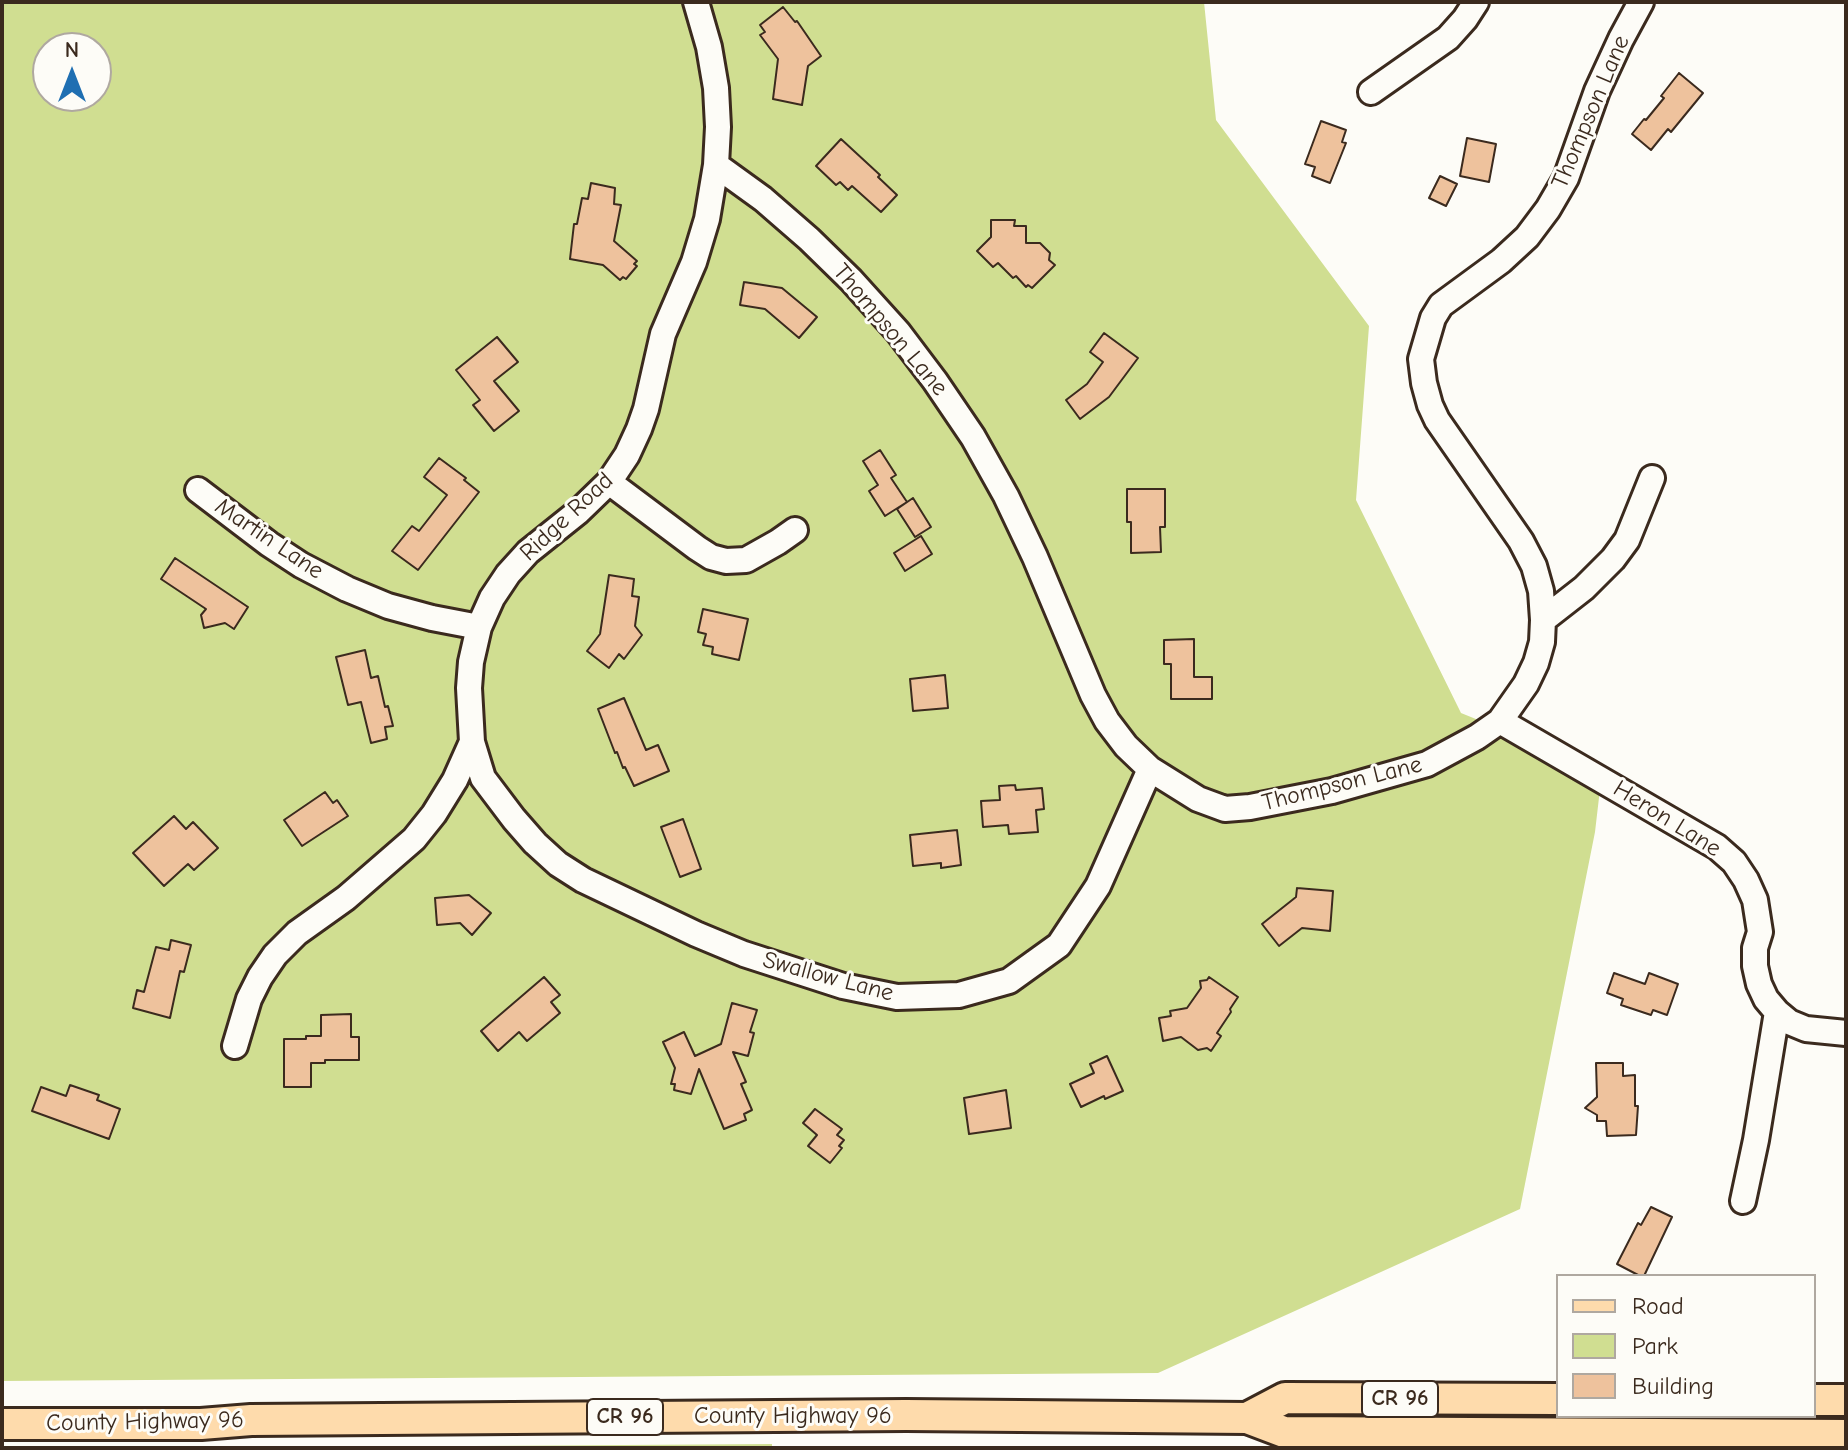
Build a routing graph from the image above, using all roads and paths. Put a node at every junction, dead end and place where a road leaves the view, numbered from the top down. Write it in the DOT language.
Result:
graph roads {
  1 [pos="696,2"];
  2 [pos="1476,2"];
  3 [pos="1641,2"];
  4 [pos="1371,92"];
  5 [pos="716,165"];
  6 [pos="1652,478"];
  7 [pos="609,482"];
  8 [pos="198,490"];
  9 [pos="795,530"];
  10 [pos="1543,620"];
  11 [pos="479,627"];
  12 [pos="1500,721"];
  13 [pos="472,742"];
  14 [pos="1150,769"];
  15 [pos="1777,1012"];
  16 [pos="1846,1033"];
  17 [pos="235,1046"];
  18 [pos="1743,1201"];
  19 [pos="1556,1399"];
  20 [pos="1833,1400"];
  21 [pos="1247,1418"];
  22 [pos="2,1424"];
  23 [pos="1843,1440"];
  1 -- 5 [label="street, Ridge Road"];
  2 -- 4 [label="street"];
  3 -- 10 [label="street, Thompson Lane"];
  5 -- 7 [label="street, Ridge Road"];
  5 -- 14 [label="street, Thompson Lane"];
  6 -- 10 [label="street"];
  7 -- 9 [label="street"];
  7 -- 11 [label="street, Ridge Road"];
  8 -- 11 [label="street, Martin Lane"];
  10 -- 12 [label="street, Thompson Lane"];
  11 -- 13 [label="street, Ridge Road"];
  12 -- 14 [label="street, Thompson Lane"];
  12 -- 15 [label="street, Heron Lane"];
  13 -- 14 [label="street, Swallow Lane"];
  13 -- 17 [label="street, Ridge Road"];
  15 -- 16 [label="street"];
  15 -- 18 [label="street"];
  19 -- 21 [label="main road, County Highway 96 / CR 96"];
  20 -- 23 [label="street"];
  21 -- 22 [label="main road, County Highway 96 / CR 96"];
  21 -- 23 [label="main road, County Highway 96 / CR 96"];
}
